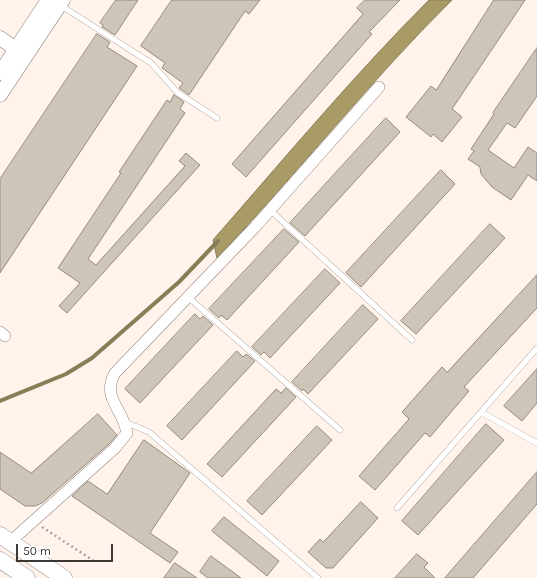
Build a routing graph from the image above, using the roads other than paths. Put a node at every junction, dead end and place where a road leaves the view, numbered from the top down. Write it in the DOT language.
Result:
graph roads {
  1 [pos="57,2"];
  2 [pos="0,38"];
  3 [pos="21,53"];
  4 [pos="0,73"];
  5 [pos="379,87"];
  6 [pos="0,95"];
  7 [pos="217,118"];
  8 [pos="270,210"];
  9 [pos="188,297"];
  10 [pos="412,340"];
  11 [pos="537,348"];
  12 [pos="481,412"];
  13 [pos="125,422"];
  14 [pos="340,430"];
  15 [pos="537,443"];
  16 [pos="397,508"];
  17 [pos="5,538"];
  18 [pos="0,560"];
  19 [pos="27,578"];
  20 [pos="64,578"];
  21 [pos="318,578"];
  1 -- 3 [label="street"];
  1 -- 7 [label="lane"];
  2 -- 3 [label="street"];
  3 -- 4 [label="street"];
  3 -- 6 [label="street"];
  5 -- 8 [label="street"];
  8 -- 9 [label="street"];
  8 -- 10 [label="lane"];
  9 -- 13 [label="street"];
  9 -- 14 [label="lane"];
  11 -- 12 [label="lane"];
  12 -- 15 [label="lane"];
  12 -- 16 [label="lane"];
  13 -- 17 [label="street"];
  13 -- 21 [label="lane"];
  17 -- 20 [label="main road"];
  18 -- 19 [label="main road"];
}
